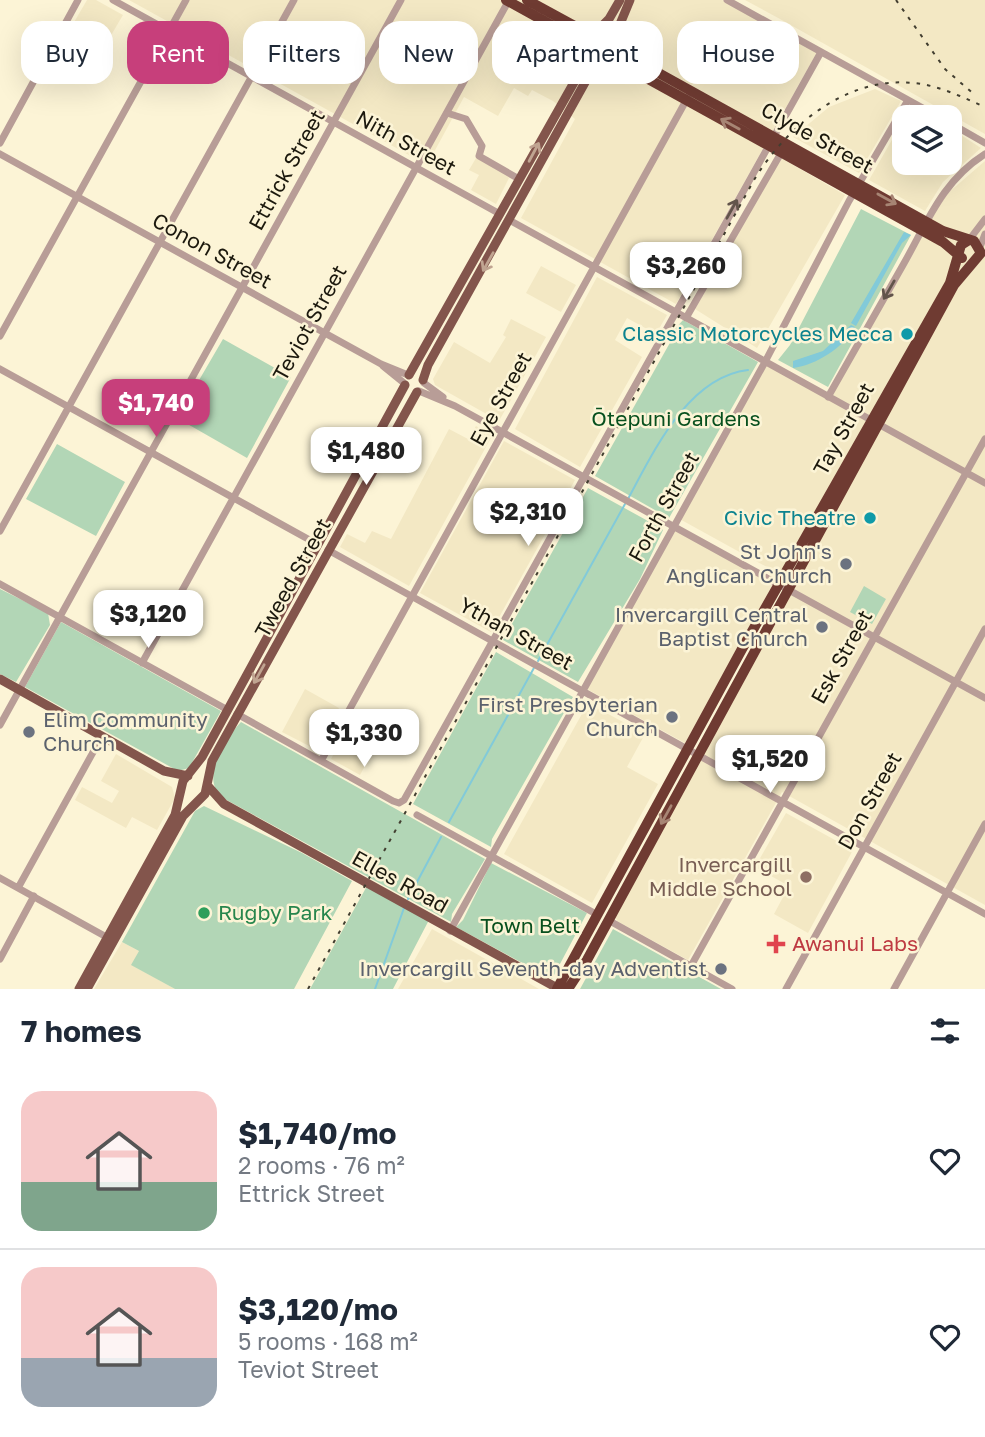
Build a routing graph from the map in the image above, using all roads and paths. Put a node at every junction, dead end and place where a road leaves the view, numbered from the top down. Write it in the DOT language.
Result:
graph roads {
  1 [pos="78,0"];
  2 [pos="113,0"];
  3 [pos="186,0"];
  4 [pos="293,0"];
  5 [pos="401,0"];
  6 [pos="508,0"];
  7 [pos="527,0"];
  8 [pos="620,0"];
  9 [pos="630,0"];
  10 [pos="727,0"];
  11 [pos="151,21"];
  12 [pos="174,21"];
  13 [pos="282,21"];
  14 [pos="545,21"];
  15 [pos="565,21"];
  16 [pos="608,21"];
  17 [pos="622,21"];
  18 [pos="821,52"];
  19 [pos="663,79"];
  20 [pos="140,84"];
  21 [pos="247,84"];
  22 [pos="263,84"];
  23 [pos="573,84"];
  24 [pos="586,84"];
  25 [pos="663,84"];
  26 [pos="689,96"];
  27 [pos="908,100"];
  28 [pos="917,105"];
  29 [pos="447,113"];
  30 [pos="333,123"];
  31 [pos="962,130"];
  32 [pos="544,132"];
  33 [pos="556,139"];
  34 [pos="770,140"];
  35 [pos="0,143"];
  36 [pos="985,143"];
  37 [pos="781,153"];
  38 [pos="0,154"];
  39 [pos="985,154"];
  40 [pos="416,169"];
  41 [pos="519,179"];
  42 [pos="857,188"];
  43 [pos="78,196"];
  44 [pos="516,212"];
  45 [pos="500,214"];
  46 [pos="985,219"];
  47 [pos="510,221"];
  48 [pos="918,222"];
  49 [pos="494,224"];
  50 [pos="985,234"];
  51 [pos="969,240"];
  52 [pos="160,242"];
  53 [pos="948,246"];
  54 [pos="983,249"];
  55 [pos="960,255"];
  56 [pos="972,261"];
  57 [pos="984,266"];
  58 [pos="594,267"];
  59 [pos="242,288"];
  60 [pos="454,297"];
  61 [pos="942,301"];
  62 [pos="465,303"];
  63 [pos="675,312"];
  64 [pos="686,318"];
  65 [pos="324,333"];
  66 [pos="0,336"];
  67 [pos="765,362"];
  68 [pos="0,369"];
  69 [pos="407,380"];
  70 [pos="421,387"];
  71 [pos="828,397"];
  72 [pos="69,407"];
  73 [pos="874,422"];
  74 [pos="503,432"];
  75 [pos="985,439"];
  76 [pos="151,452"];
  77 [pos="966,473"];
  78 [pos="584,477"];
  79 [pos="985,483"];
  80 [pos="234,498"];
  81 [pos="674,526"];
  82 [pos="0,531"];
  83 [pos="333,541"];
  84 [pos="317,544"];
  85 [pos="328,550"];
  86 [pos="312,554"];
  87 [pos="0,584"];
  88 [pos="783,587"];
  89 [pos="412,597"];
  90 [pos="60,617"];
  91 [pos="985,629"];
  92 [pos="873,637"];
  93 [pos="492,641"];
  94 [pos="142,663"];
  95 [pos="0,679"];
  96 [pos="956,683"];
  97 [pos="722,686"];
  98 [pos="19,690"];
  99 [pos="583,691"];
  100 [pos="734,691"];
  101 [pos="985,698"];
  102 [pos="224,713"];
  103 [pos="237,714"];
  104 [pos="0,725"];
  105 [pos="102,736"];
  106 [pos="693,752"];
  107 [pos="321,761"];
  108 [pos="164,771"];
  109 [pos="188,776"];
  110 [pos="207,784"];
  111 [pos="182,791"];
  112 [pos="198,800"];
  113 [pos="782,802"];
  114 [pos="224,804"];
  115 [pos="417,815"];
  116 [pos="985,824"];
  117 [pos="643,829"];
  118 [pos="654,836"];
  119 [pos="864,847"];
  120 [pos="491,856"];
  121 [pos="0,878"];
  122 [pos="18,888"];
  123 [pos="947,893"];
  124 [pos="34,896"];
  125 [pos="615,907"];
  126 [pos="597,911"];
  127 [pos="985,914"];
  128 [pos="606,923"];
  129 [pos="590,925"];
  130 [pos="450,930"];
  131 [pos="111,939"];
  132 [pos="0,959"];
  133 [pos="691,966"];
  134 [pos="79,989"];
  135 [pos="87,989"];
  136 [pos="558,989"];
  137 [pos="568,989"];
  138 [pos="732,989"];
  139 [pos="786,989"];
  140 [pos="894,989"];
  1 -- 35 [label="street"];
  2 -- 11 [label="street, Nith Street"];
  3 -- 12 [label="street"];
  4 -- 13 [label="street"];
  5 -- 30 [label="street, Ettrick Street"];
  6 -- 14 [label="highway, Clyde Street"];
  6 -- 29 [label="street, Teviot Street"];
  7 -- 15 [label="highway, Clyde Street"];
  8 -- 16 [label="main road"];
  9 -- 17 [label="main road"];
  10 -- 18 [label="street"];
  18 -- 27 [label="street"];
  18 -- 34 [label="street"];
  19 -- 26 [label="highway, Clyde Street"];
  20 -- 43 [label="street"];
  21 -- 52 [label="street"];
  22 -- 30 [label="street, Nith Street"];
  23 -- 32 [label="main road, Tweed Street"];
  24 -- 33 [label="main road, Tweed Street"];
  25 -- 26 [label="highway, Clyde Street"];
  26 -- 34 [label="highway, Clyde Street"];
  26 -- 58 [label="street, Eye Street"];
  27 -- 28 [label="street"];
  27 -- 42 [label="street, Forth Street"];
  29 -- 40 [label="street, Teviot Street"];
  29 -- 41 [label="street"];
  30 -- 40 [label="street, Nith Street"];
  30 -- 59 [label="street, Ettrick Street"];
  31 -- 36 [label="street"];
  32 -- 33 [label="main road"];
  41 -- 32 [label="main road, Tweed Street, one-way"];
  33 -- 44 [label="main road, Tweed Street"];
  34 -- 37 [label="highway, Clyde Street"];
  34 -- 42 [label="highway, Clyde Street"];
  63 -- 34 [label="street, one-way"];
  37 -- 42 [label="highway, Clyde Street"];
  37 -- 64 [label="street"];
  38 -- 43 [label="street, Conon Street"];
  39 -- 48 [label="street"];
  40 -- 45 [label="street, Nith Street"];
  40 -- 65 [label="street, Teviot Street"];
  41 -- 45 [label="main road, Tweed Street"];
  42 -- 48 [label="highway, Clyde Street"];
  42 -- 67 [label="street, Forth Street"];
  43 -- 52 [label="street, Conon Street"];
  43 -- 66 [label="street"];
  44 -- 45 [label="main road"];
  44 -- 47 [label="main road, Tweed Street"];
  45 -- 49 [label="main road, Tweed Street"];
  46 -- 51 [label="street"];
  47 -- 49 [label="main road"];
  47 -- 58 [label="street"];
  47 -- 62 [label="main road, Tweed Street, one-way"];
  48 -- 51 [label="highway, Clyde Street"];
  48 -- 53 [label="highway, Clyde Street"];
  48 -- 71 [label="street, one-way"];
  49 -- 60 [label="main road, Tweed Street"];
  50 -- 54 [label="street"];
  51 -- 54 [label="highway"];
  51 -- 55 [label="highway"];
  52 -- 59 [label="street, Conon Street"];
  52 -- 72 [label="street"];
  53 -- 55 [label="highway, Clyde Street"];
  53 -- 61 [label="highway"];
  54 -- 56 [label="highway"];
  55 -- 56 [label="highway"];
  55 -- 61 [label="highway, Tay Street"];
  56 -- 57 [label="main road"];
  56 -- 61 [label="highway, Tay Street"];
  57 -- 61 [label="highway"];
  58 -- 63 [label="street"];
  58 -- 74 [label="street, Eye Street"];
  59 -- 65 [label="street, Conon Street"];
  59 -- 76 [label="street, Ettrick Street"];
  60 -- 62 [label="main road"];
  60 -- 69 [label="main road, Tweed Street"];
  61 -- 73 [label="highway, Tay Street"];
  62 -- 70 [label="main road, Tweed Street"];
  63 -- 64 [label="street"];
  63 -- 78 [label="street"];
  64 -- 67 [label="street"];
  65 -- 69 [label="street, Conon Street"];
  65 -- 80 [label="street, Teviot Street"];
  67 -- 71 [label="street"];
  67 -- 81 [label="street, Forth Street"];
  68 -- 72 [label="street"];
  69 -- 70 [label="main road"];
  69 -- 70 [label="main road"];
  69 -- 84 [label="main road, Tweed Street"];
  70 -- 74 [label="street"];
  70 -- 83 [label="main road, Tweed Street"];
  71 -- 73 [label="street"];
  72 -- 76 [label="street"];
  72 -- 82 [label="street"];
  73 -- 77 [label="street"];
  73 -- 88 [label="highway, Tay Street"];
  74 -- 78 [label="street"];
  74 -- 89 [label="street, Eye Street"];
  75 -- 77 [label="street, Esk Street"];
  76 -- 80 [label="street"];
  76 -- 90 [label="street, Ettrick Street"];
  77 -- 79 [label="street"];
  77 -- 92 [label="street, Esk Street"];
  78 -- 81 [label="street"];
  78 -- 93 [label="street"];
  80 -- 84 [label="street"];
  80 -- 94 [label="street, Teviot Street"];
  81 -- 88 [label="street"];
  81 -- 99 [label="street, Forth Street"];
  83 -- 84 [label="main road"];
  83 -- 85 [label="main road, Tweed Street"];
  84 -- 86 [label="main road, Tweed Street"];
  85 -- 86 [label="main road"];
  85 -- 89 [label="street, Ythan Street"];
  85 -- 103 [label="main road, Tweed Street, one-way"];
  86 -- 102 [label="main road, Tweed Street"];
  87 -- 90 [label="street"];
  88 -- 92 [label="street"];
  88 -- 97 [label="highway, Tay Street"];
  88 -- 100 [label="highway, Tay Street"];
  89 -- 93 [label="street, Ythan Street"];
  89 -- 107 [label="street, Eye Street"];
  90 -- 94 [label="street"];
  90 -- 98 [label="street, Ettrick Street"];
  91 -- 96 [label="street, Don Street"];
  92 -- 96 [label="street"];
  92 -- 113 [label="street, Esk Street"];
  93 -- 99 [label="street, Ythan Street"];
  93 -- 107 [label="street"];
  94 -- 102 [label="street"];
  95 -- 98 [label="main road"];
  96 -- 101 [label="street"];
  96 -- 119 [label="street, Don Street"];
  97 -- 100 [label="highway"];
  97 -- 106 [label="highway, Tay Street"];
  98 -- 104 [label="street, Ettrick Street"];
  98 -- 105 [label="main road"];
  99 -- 106 [label="street, Ythan Street"];
  99 -- 120 [label="street, Forth Street"];
  100 -- 106 [label="highway, Tay Street"];
  102 -- 103 [label="main road"];
  102 -- 109 [label="main road, Tweed Street"];
  103 -- 107 [label="street"];
  103 -- 110 [label="main road, Tweed Street"];
  105 -- 108 [label="main road"];
  105 -- 122 [label="street"];
  106 -- 113 [label="street, Ythan Street"];
  106 -- 117 [label="highway, Tay Street"];
  106 -- 118 [label="highway, Tay Street, one-way"];
  108 -- 109 [label="main road"];
  108 -- 111 [label="main road"];
  109 -- 110 [label="main road"];
  109 -- 111 [label="main road, Tweed Street"];
  110 -- 112 [label="main road, Tweed Street"];
  110 -- 114 [label="main road, Elles Road"];
  111 -- 112 [label="main road"];
  111 -- 131 [label="main road, Tweed Street"];
  112 -- 114 [label="main road, Elles Road"];
  112 -- 131 [label="main road, Tweed Street"];
  113 -- 119 [label="street, Ythan Street"];
  113 -- 133 [label="street, Esk Street"];
  114 -- 130 [label="main road, Elles Road"];
  115 -- 120 [label="street"];
  116 -- 123 [label="street"];
  117 -- 118 [label="highway"];
  117 -- 126 [label="highway, Tay Street"];
  118 -- 125 [label="highway, Tay Street"];
  119 -- 123 [label="street, Ythan Street"];
  119 -- 139 [label="street, Don Street"];
  120 -- 126 [label="street"];
  120 -- 130 [label="street, Forth Street"];
  121 -- 122 [label="street"];
  122 -- 124 [label="street"];
  123 -- 127 [label="street, Ythan Street"];
  123 -- 140 [label="street"];
  124 -- 131 [label="street"];
  124 -- 132 [label="street"];
  125 -- 126 [label="highway"];
  125 -- 128 [label="highway, Tay Street"];
  126 -- 129 [label="highway, Tay Street"];
  128 -- 129 [label="highway"];
  128 -- 133 [label="street"];
  128 -- 137 [label="highway, Tay Street"];
  129 -- 136 [label="highway, Tay Street"];
  130 -- 136 [label="main road, Elles Road"];
  131 -- 134 [label="main road, Tweed Street"];
  131 -- 135 [label="main road, Tweed Street"];
  133 -- 138 [label="street"];
}
